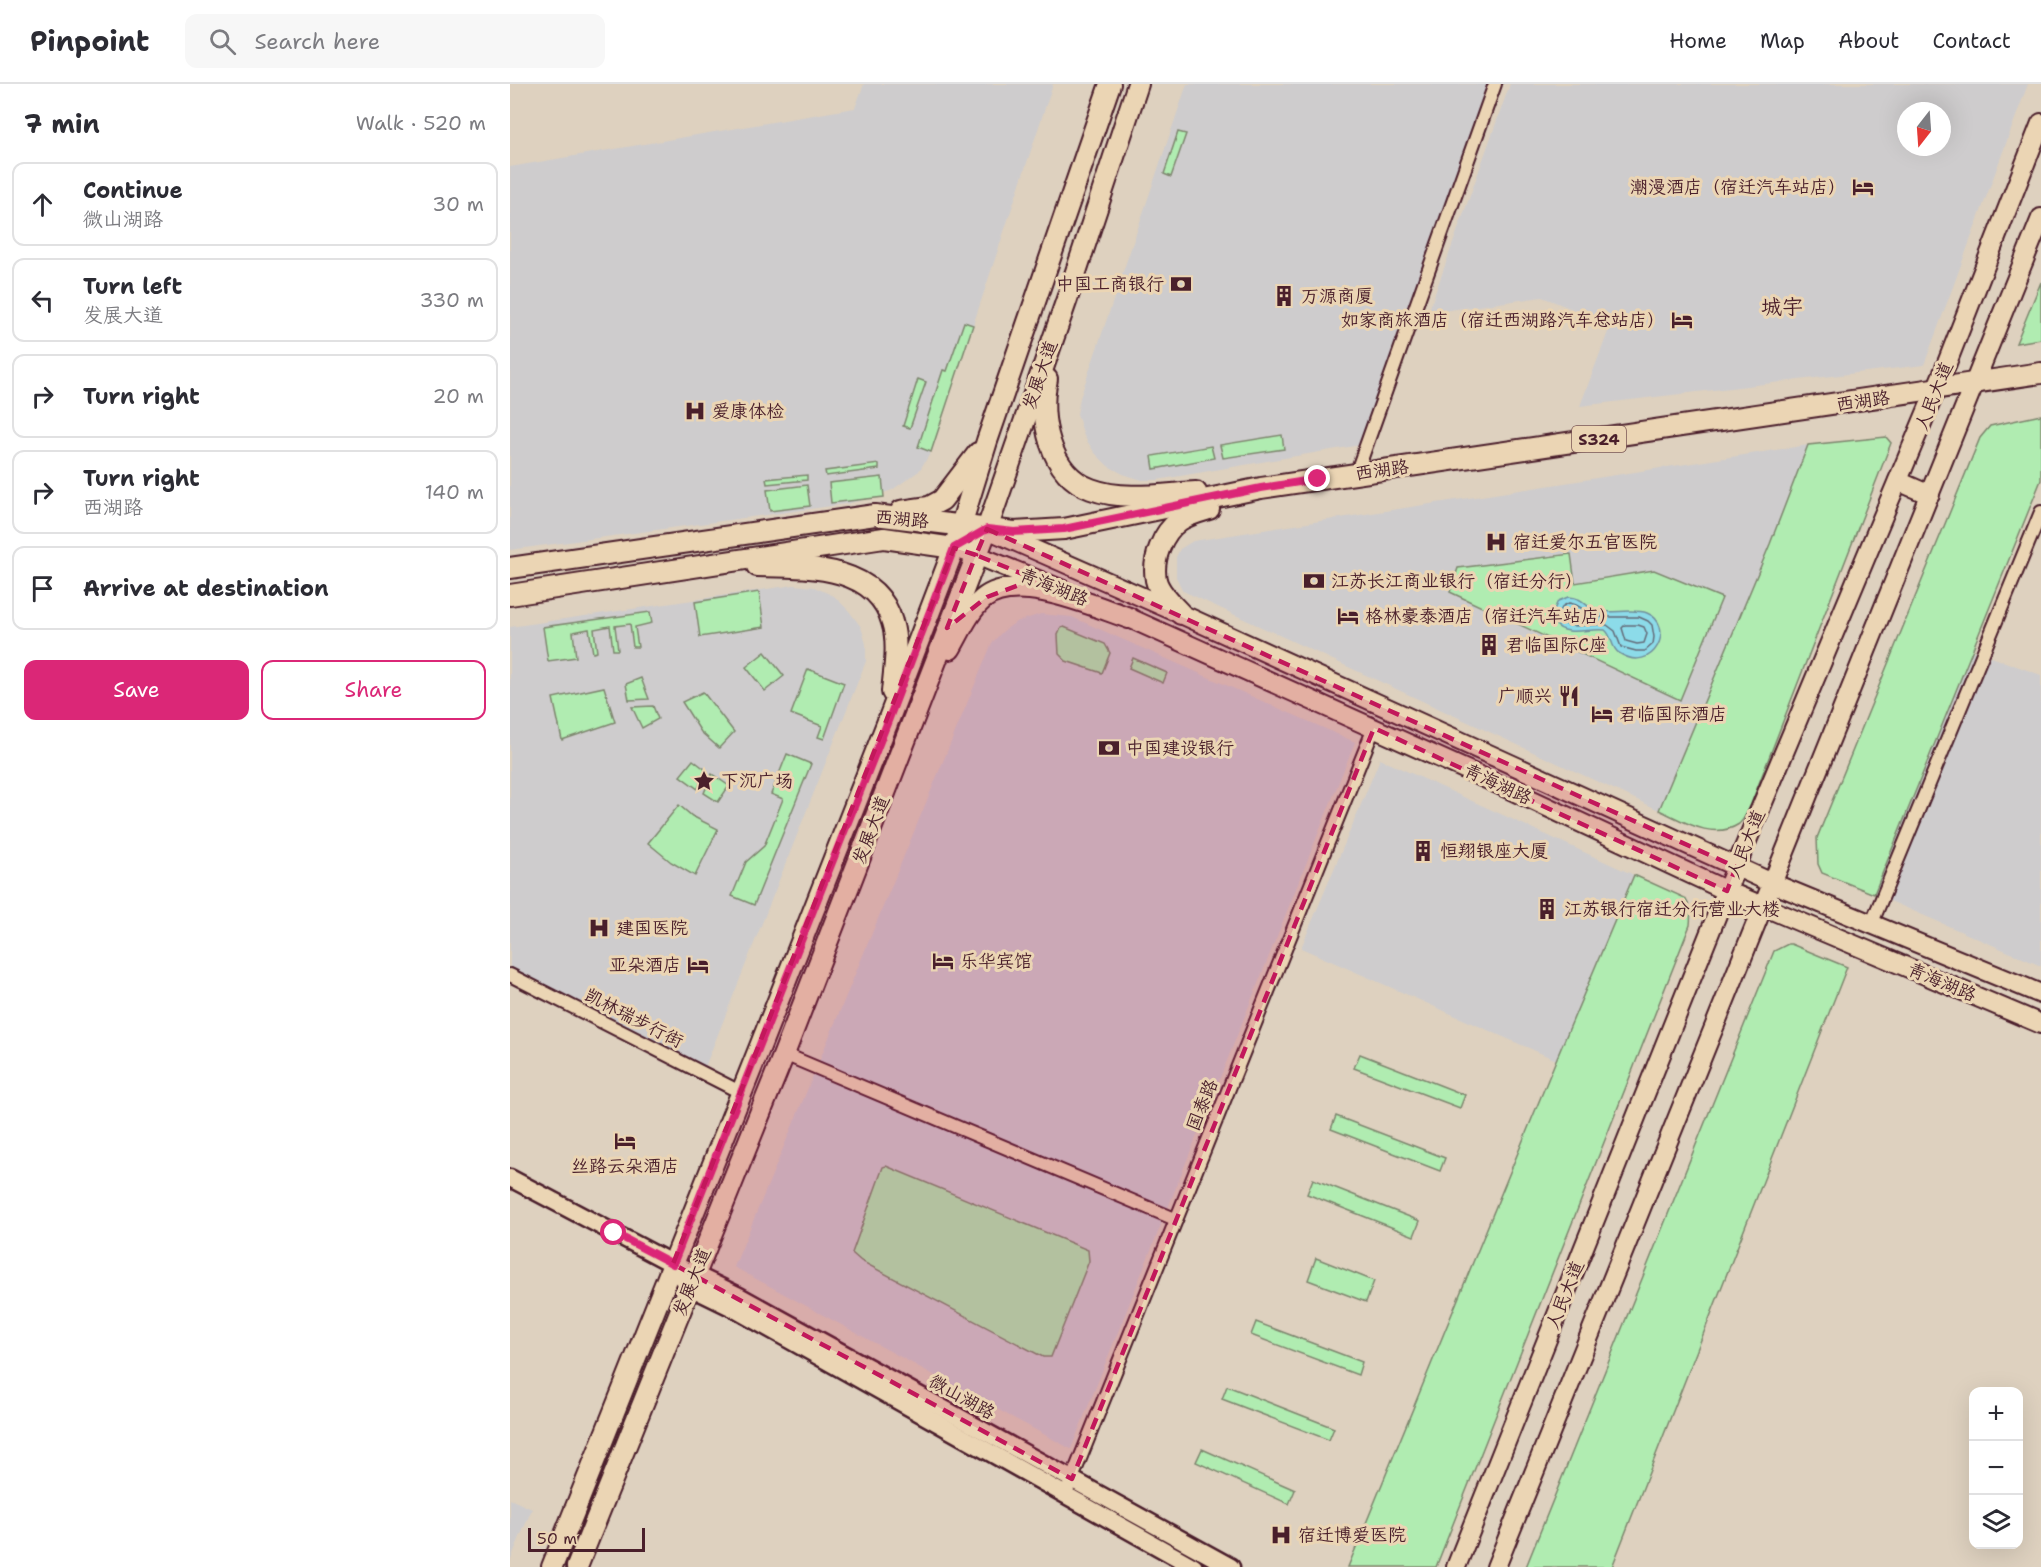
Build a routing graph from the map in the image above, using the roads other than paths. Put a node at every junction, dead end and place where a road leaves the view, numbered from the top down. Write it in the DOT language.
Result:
graph roads {
  1 [pos="1110,84"];
  2 [pos="1138,84"];
  3 [pos="1495,84"];
  4 [pos="2041,123"];
  5 [pos="2041,218"];
  6 [pos="1982,277"];
  7 [pos="2013,289"];
  8 [pos="1067,299"];
  9 [pos="2041,374"];
  10 [pos="1975,384"];
  11 [pos="1936,390"];
  12 [pos="987,441"];
  13 [pos="1356,474"];
  14 [pos="1898,481"];
  15 [pos="1261,488"];
  16 [pos="1930,495"];
  17 [pos="2041,512"];
  18 [pos="875,515"];
  19 [pos="962,525"];
  20 [pos="987,529"];
  21 [pos="954,548"];
  22 [pos="976,555"];
  23 [pos="697,566"];
  24 [pos="510,568"];
  25 [pos="510,596"];
  26 [pos="1181,614"];
  27 [pos="1129,618"];
  28 [pos="888,721"];
  29 [pos="1374,728"];
  30 [pos="909,732"];
  31 [pos="1736,867"];
  32 [pos="1772,883"];
  33 [pos="1727,891"];
  34 [pos="1763,907"];
  35 [pos="1871,925"];
  36 [pos="510,975"];
  37 [pos="2041,994"];
  38 [pos="2041,1024"];
  39 [pos="784,1054"];
  40 [pos="742,1093"];
  41 [pos="510,1178"];
  42 [pos="1175,1219"];
  43 [pos="673,1264"];
  44 [pos="692,1281"];
  45 [pos="1072,1479"];
  46 [pos="1065,1496"];
  47 [pos="552,1567"];
  48 [pos="577,1567"];
  49 [pos="1194,1567"];
  50 [pos="1231,1567"];
  51 [pos="1456,1567"];
  52 [pos="1496,1567"];
  1 -- 12 [label="main road, 发展大道"];
  2 -- 8 [label="main road, 发展大道"];
  3 -- 13 [label="street"];
  4 -- 6 [label="main road, 人民大道"];
  5 -- 7 [label="main road, 人民大道"];
  6 -- 7 [label="main road"];
  6 -- 11 [label="main road, 人民大道"];
  7 -- 10 [label="main road, 人民大道"];
  8 -- 15 [label="main road"];
  8 -- 20 [label="main road, 发展大道"];
  9 -- 10 [label="main road, 西湖路 / S324"];
  10 -- 11 [label="main road, 西湖路 / S324"];
  10 -- 16 [label="main road, 人民大道"];
  11 -- 13 [label="main road, 西湖路 / S324"];
  11 -- 14 [label="main road, 人民大道"];
  12 -- 18 [label="main road"];
  12 -- 19 [label="main road, 发展大道"];
  13 -- 15 [label="main road, 西湖路 / S324"];
  14 -- 16 [label="main road"];
  14 -- 31 [label="main road, 人民大道"];
  15 -- 20 [label="main road, 西湖路 / S324"];
  15 -- 26 [label="main road"];
  16 -- 32 [label="main road, 人民大道"];
  17 -- 35 [label="street"];
  18 -- 19 [label="main road, 西湖路"];
  18 -- 24 [label="main road, 西湖路"];
  19 -- 20 [label="main road, 西湖路"];
  19 -- 21 [label="main road, 发展大道"];
  20 -- 21 [label="main road"];
  20 -- 22 [label="main road, 发展大道"];
  20 -- 26 [label="main road, 青海湖路"];
  21 -- 22 [label="main road, 青海湖路"];
  21 -- 23 [label="main road, 西湖路"];
  21 -- 28 [label="main road, 发展大道"];
  22 -- 27 [label="main road, 青海湖路"];
  22 -- 30 [label="main road, 发展大道"];
  23 -- 25 [label="main road, 西湖路"];
  23 -- 28 [label="main road"];
  26 -- 31 [label="main road, 青海湖路"];
  27 -- 29 [label="main road, 青海湖路"];
  27 -- 30 [label="main road"];
  28 -- 40 [label="main road, 发展大道"];
  29 -- 33 [label="main road, 青海湖路"];
  29 -- 42 [label="street, 国泰路"];
  30 -- 39 [label="main road, 发展大道"];
  31 -- 32 [label="main road, 青海湖路"];
  31 -- 33 [label="main road, 人民大道"];
  32 -- 34 [label="main road, 人民大道"];
  32 -- 35 [label="main road, 青海湖路"];
  33 -- 34 [label="main road, 青海湖路"];
  33 -- 51 [label="main road, 人民大道"];
  34 -- 38 [label="main road, 青海湖路"];
  34 -- 52 [label="main road, 人民大道"];
  35 -- 37 [label="main road, 青海湖路"];
  36 -- 40 [label="street, 凯林瑞步行街"];
  39 -- 42 [label="street"];
  39 -- 44 [label="main road, 发展大道"];
  40 -- 43 [label="main road, 发展大道"];
  41 -- 43 [label="street, 微山湖路"];
  42 -- 45 [label="street, 国泰路"];
  43 -- 44 [label="street, 微山湖路"];
  43 -- 47 [label="main road, 发展大道"];
  44 -- 45 [label="street, 微山湖路"];
  44 -- 46 [label="street, 微山湖路"];
  44 -- 48 [label="main road, 发展大道"];
  45 -- 46 [label="street, 国泰路"];
  45 -- 50 [label="street, 微山湖路"];
  46 -- 49 [label="street, 微山湖路"];
}
